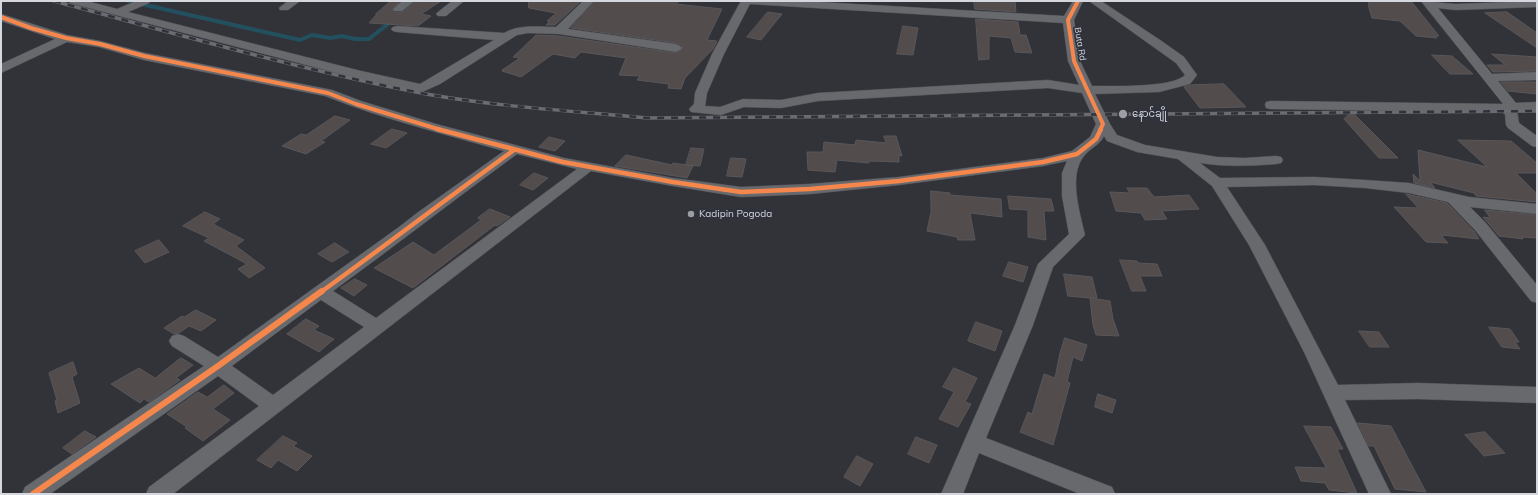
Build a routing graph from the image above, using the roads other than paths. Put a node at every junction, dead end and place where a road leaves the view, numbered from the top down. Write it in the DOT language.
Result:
graph roads {
  1 [pos="74,1"];
  2 [pos="145,1"];
  3 [pos="295,1"];
  4 [pos="409,1"];
  5 [pos="459,1"];
  6 [pos="589,1"];
  7 [pos="747,1"];
  8 [pos="1078,1"];
  9 [pos="1094,1"];
  10 [pos="1427,2"];
  11 [pos="1537,4"];
  12 [pos="1525,5"];
  13 [pos="284,8"];
  14 [pos="398,8"];
  15 [pos="1537,10"];
  16 [pos="116,13"];
  17 [pos="442,14"];
  18 [pos="2,18"];
  19 [pos="1068,20"];
  20 [pos="397,29"];
  21 [pos="559,31"];
  22 [pos="506,37"];
  23 [pos="66,38"];
  24 [pos="676,48"];
  25 [pos="1,69"];
  26 [pos="1537,76"];
  27 [pos="1489,78"];
  28 [pos="1086,90"];
  29 [pos="1271,105"];
  30 [pos="1537,106"];
  31 [pos="1509,108"];
  32 [pos="1103,124"];
  33 [pos="1537,143"];
  34 [pos="514,150"];
  35 [pos="1078,154"];
  36 [pos="1183,156"];
  37 [pos="1276,160"];
  38 [pos="588,167"];
  39 [pos="1217,183"];
  40 [pos="1453,198"];
  41 [pos="1537,209"];
  42 [pos="320,292"];
  43 [pos="1537,297"];
  44 [pos="377,327"];
  45 [pos="178,341"];
  46 [pos="218,366"];
  47 [pos="1332,393"];
  48 [pos="1537,395"];
  49 [pos="274,406"];
  50 [pos="973,442"];
  51 [pos="33,494"];
  52 [pos="156,494"];
  53 [pos="952,494"];
  54 [pos="1104,494"];
  55 [pos="1380,494"];
  1 -- 16 [label="street"];
  2 -- 16 [label="street"];
  3 -- 13 [label="street"];
  4 -- 14 [label="street"];
  5 -- 17 [label="street"];
  6 -- 21 [label="street"];
  7 -- 19 [label="street"];
  7 -- 28 [label="street"];
  8 -- 19 [label="street, Buta Rd"];
  9 -- 28 [label="street"];
  10 -- 12 [label="street"];
  10 -- 27 [label="street"];
  11 -- 12 [label="street"];
  12 -- 15 [label="street"];
  16 -- 22 [label="street"];
  18 -- 23 [label="street"];
  19 -- 28 [label="street, Buta Rd"];
  20 -- 22 [label="street"];
  21 -- 22 [label="street"];
  21 -- 24 [label="street"];
  23 -- 25 [label="street"];
  23 -- 34 [label="street"];
  26 -- 27 [label="street"];
  27 -- 31 [label="street"];
  28 -- 32 [label="street, Buta Rd"];
  29 -- 31 [label="street"];
  30 -- 31 [label="street"];
  31 -- 33 [label="street"];
  32 -- 35 [label="street"];
  32 -- 36 [label="street, Buta Rd"];
  34 -- 38 [label="street"];
  34 -- 42 [label="street"];
  35 -- 38 [label="street"];
  35 -- 50 [label="street"];
  36 -- 37 [label="street, Buta Rd"];
  36 -- 39 [label="street"];
  38 -- 44 [label="street"];
  39 -- 40 [label="street"];
  39 -- 47 [label="street"];
  40 -- 41 [label="street"];
  40 -- 43 [label="street"];
  42 -- 44 [label="street"];
  42 -- 46 [label="street"];
  44 -- 49 [label="street"];
  45 -- 46 [label="street"];
  46 -- 49 [label="street"];
  46 -- 51 [label="street"];
  47 -- 48 [label="street"];
  47 -- 55 [label="street"];
  49 -- 52 [label="street"];
  50 -- 53 [label="street"];
  50 -- 54 [label="street"];
}
